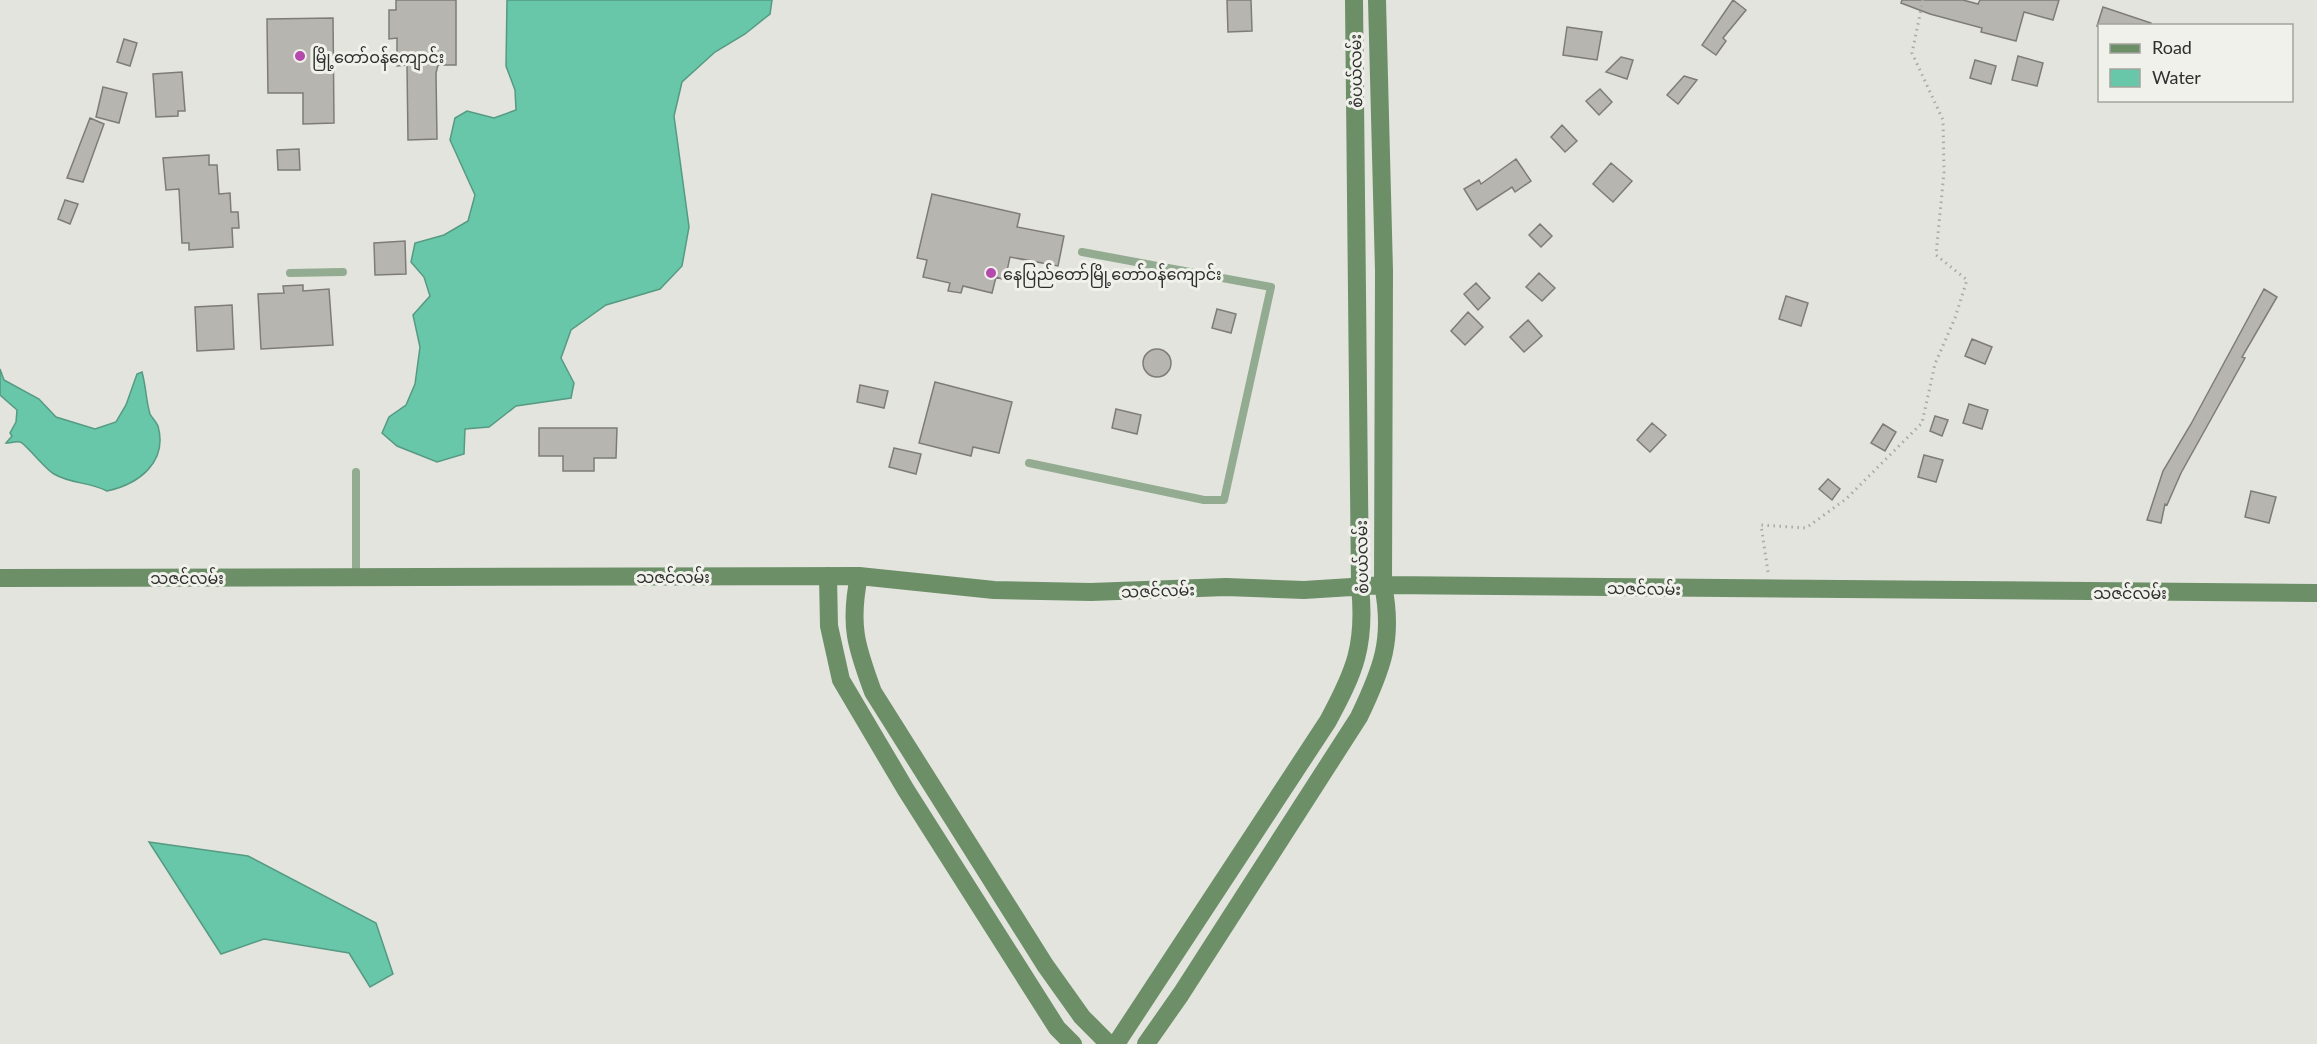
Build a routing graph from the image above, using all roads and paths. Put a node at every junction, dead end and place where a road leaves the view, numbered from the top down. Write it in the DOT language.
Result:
graph roads {
  1 [pos="1354,0"];
  2 [pos="1377,0"];
  3 [pos="1923,0"];
  4 [pos="1082,252"];
  5 [pos="343,272"];
  6 [pos="290,273"];
  7 [pos="1029,463"];
  8 [pos="356,472"];
  9 [pos="828,576"];
  10 [pos="859,576"];
  11 [pos="356,577"];
  12 [pos="0,578"];
  13 [pos="1383,585"];
  14 [pos="1360,586"];
  15 [pos="1770,589"];
  16 [pos="2317,593"];
  17 [pos="1073,1044"];
  18 [pos="1109,1044"];
  19 [pos="1116,1044"];
  20 [pos="1146,1044"];
  1 -- 14 [label="street, စံပယ်လမ်း"];
  2 -- 13 [label="street, စံပယ်လမ်း"];
  3 -- 15 [label="path"];
  4 -- 7 [label="lane"];
  5 -- 6 [label="lane"];
  8 -- 11 [label="lane"];
  9 -- 10 [label="street, သဇင်လမ်း"];
  9 -- 11 [label="street, သဇင်လမ်း"];
  9 -- 17 [label="street"];
  10 -- 14 [label="street, သဇင်လမ်း"];
  10 -- 18 [label="street"];
  11 -- 12 [label="street, သဇင်လမ်း"];
  13 -- 14 [label="street, သဇင်လမ်း"];
  13 -- 15 [label="street, သဇင်လမ်း"];
  13 -- 20 [label="street, စံပယ်လမ်း"];
  14 -- 19 [label="street, စံပယ်လမ်း"];
  15 -- 16 [label="street, သဇင်လမ်း"];
}
